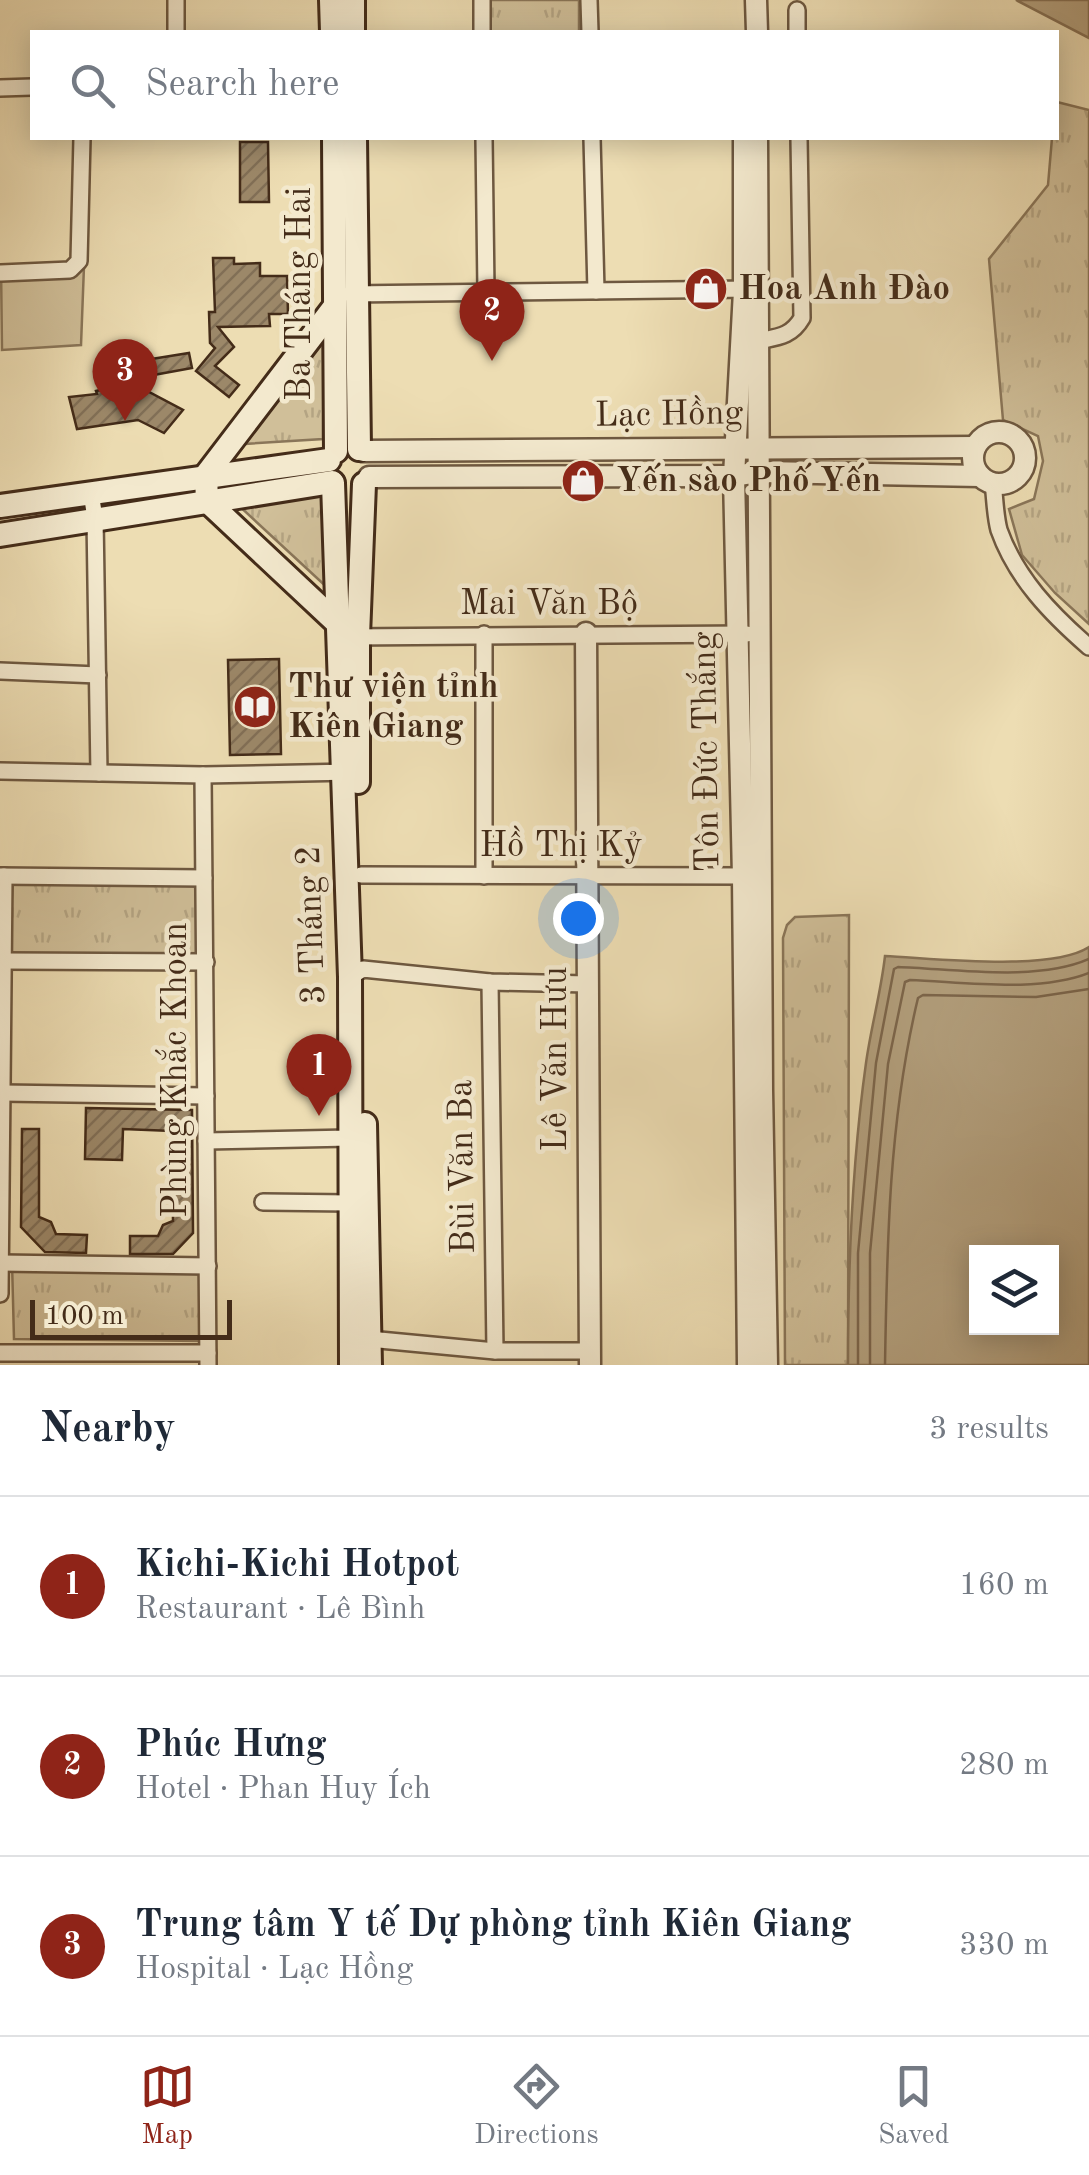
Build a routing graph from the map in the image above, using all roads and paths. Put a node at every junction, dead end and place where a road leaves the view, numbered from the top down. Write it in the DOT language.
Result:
graph roads {
  1 [pos="176,0"];
  2 [pos="331,0"];
  3 [pos="352,0"];
  4 [pos="482,0"];
  5 [pos="589,0"];
  6 [pos="743,0"];
  7 [pos="756,0"];
  8 [pos="797,10"];
  9 [pos="176,30"];
  10 [pos="332,30"];
  11 [pos="353,30"];
  12 [pos="482,30"];
  13 [pos="590,30"];
  14 [pos="744,30"];
  15 [pos="756,30"];
  16 [pos="798,30"];
  17 [pos="30,87"];
  18 [pos="0,88"];
  19 [pos="82,140"];
  20 [pos="334,140"];
  21 [pos="355,140"];
  22 [pos="484,140"];
  23 [pos="592,140"];
  24 [pos="744,140"];
  25 [pos="758,140"];
  26 [pos="799,140"];
  27 [pos="0,273"];
  28 [pos="751,289"];
  29 [pos="486,291"];
  30 [pos="596,291"];
  31 [pos="343,298"];
  32 [pos="758,341"];
  33 [pos="975,447"];
  34 [pos="758,449"];
  35 [pos="734,451"];
  36 [pos="548,452"];
  37 [pos="342,463"];
  38 [pos="759,472"];
  39 [pos="548,474"];
  40 [pos="206,475"];
  41 [pos="734,476"];
  42 [pos="987,480"];
  43 [pos="366,481"];
  44 [pos="91,494"];
  45 [pos="207,500"];
  46 [pos="0,506"];
  47 [pos="95,518"];
  48 [pos="0,535"];
  49 [pos="344,632"];
  50 [pos="761,632"];
  51 [pos="484,634"];
  52 [pos="586,634"];
  53 [pos="737,634"];
  54 [pos="1089,647"];
  55 [pos="0,672"];
  56 [pos="98,674"];
  57 [pos="0,771"];
  58 [pos="99,772"];
  59 [pos="350,772"];
  60 [pos="203,774"];
  61 [pos="587,875"];
  62 [pos="2,876"];
  63 [pos="361,876"];
  64 [pos="484,876"];
  65 [pos="752,876"];
  66 [pos="204,878"];
  67 [pos="4,961"];
  68 [pos="206,962"];
  69 [pos="356,973"];
  70 [pos="490,982"];
  71 [pos="588,984"];
  72 [pos="2,1093"];
  73 [pos="206,1096"];
  74 [pos="358,1133"];
  75 [pos="206,1140"];
  76 [pos="264,1202"];
  77 [pos="350,1203"];
  78 [pos="0,1262"];
  79 [pos="208,1266"];
  80 [pos="0,1294"];
  81 [pos="357,1351"];
  82 [pos="496,1351"];
  83 [pos="0,1352"];
  84 [pos="590,1358"];
  85 [pos="208,1359"];
  86 [pos="370,1365"];
  87 [pos="748,1365"];
  88 [pos="767,1365"];
  1 -- 9 [label="street"];
  2 -- 10 [label="main road"];
  3 -- 11 [label="main road"];
  4 -- 12 [label="street"];
  5 -- 13 [label="street"];
  6 -- 14 [label="street"];
  7 -- 15 [label="street"];
  8 -- 16 [label="street"];
  17 -- 18 [label="street"];
  19 -- 27 [label="street"];
  20 -- 31 [label="main road, Ba Tháng Hai"];
  21 -- 31 [label="main road, Ba Tháng Hai"];
  22 -- 29 [label="street"];
  23 -- 30 [label="street"];
  24 -- 28 [label="street, Tôn Đức Thắng"];
  25 -- 28 [label="street, Tôn Đức Thắng"];
  26 -- 32 [label="street"];
  28 -- 30 [label="street"];
  28 -- 32 [label="street, Tôn Đức Thắng"];
  28 -- 35 [label="street, Tôn Đức Thắng"];
  29 -- 30 [label="street"];
  29 -- 31 [label="street"];
  31 -- 37 [label="main road, Ba Tháng Hai"];
  31 -- 40 [label="main road"];
  32 -- 34 [label="street, Tôn Đức Thắng"];
  33 -- 34 [label="street, Lạc Hồng"];
  33 -- 42 [label="street"];
  33 -- 42 [label="street"];
  34 -- 35 [label="street, Lạc Hồng"];
  34 -- 38 [label="street, Tôn Đức Thắng"];
  35 -- 36 [label="street, Lạc Hồng"];
  35 -- 41 [label="street, Tôn Đức Thắng"];
  36 -- 37 [label="street, Lạc Hồng"];
  36 -- 39 [label="street"];
  37 -- 40 [label="main road, Lạc Hồng"];
  37 -- 43 [label="main road, 3 Tháng 2"];
  37 -- 43 [label="main road"];
  37 -- 45 [label="main road, Lạc Hồng"];
  37 -- 49 [label="main road, 3 Tháng 2"];
  38 -- 41 [label="street, Lạc Hồng"];
  38 -- 42 [label="street, Lạc Hồng"];
  38 -- 50 [label="street, Tôn Đức Thắng"];
  39 -- 41 [label="street, Lạc Hồng"];
  39 -- 43 [label="street, Lạc Hồng"];
  40 -- 44 [label="main road, Lạc Hồng"];
  40 -- 45 [label="main road"];
  41 -- 53 [label="street, Tôn Đức Thắng"];
  42 -- 54 [label="street"];
  43 -- 49 [label="main road, 3 Tháng 2"];
  44 -- 46 [label="main road, Lạc Hồng"];
  44 -- 47 [label="street"];
  45 -- 47 [label="main road, Lạc Hồng"];
  45 -- 49 [label="main road"];
  47 -- 48 [label="main road, Lạc Hồng"];
  47 -- 56 [label="street"];
  49 -- 51 [label="street, Mai Văn Bộ"];
  49 -- 59 [label="main road, 3 Tháng 2"];
  50 -- 53 [label="street, Mai Văn Bộ"];
  50 -- 65 [label="street, Tôn Đức Thắng"];
  51 -- 52 [label="street, Mai Văn Bộ"];
  51 -- 64 [label="street"];
  52 -- 53 [label="street, Mai Văn Bộ"];
  52 -- 61 [label="street, Lê Văn Hưu"];
  53 -- 65 [label="street, Tôn Đức Thắng"];
  55 -- 56 [label="street"];
  56 -- 58 [label="street"];
  57 -- 58 [label="street"];
  58 -- 60 [label="street"];
  59 -- 60 [label="street"];
  59 -- 63 [label="main road, 3 Tháng 2"];
  59 -- 69 [label="main road, 3 Tháng 2"];
  60 -- 66 [label="street, Phùng Khắc Khoan"];
  61 -- 64 [label="street, Hồ Thị Kỷ"];
  61 -- 65 [label="street, Hồ Thị Kỷ"];
  61 -- 71 [label="street, Lê Văn Hưu"];
  62 -- 66 [label="street"];
  62 -- 67 [label="street"];
  63 -- 64 [label="street, Hồ Thị Kỷ"];
  63 -- 69 [label="main road, 3 Tháng 2"];
  65 -- 87 [label="street, Tôn Đức Thắng"];
  65 -- 88 [label="street, Tôn Đức Thắng"];
  66 -- 68 [label="street, Phùng Khắc Khoan"];
  67 -- 68 [label="street"];
  67 -- 72 [label="street"];
  68 -- 73 [label="street, Phùng Khắc Khoan"];
  69 -- 70 [label="street"];
  69 -- 74 [label="main road, 3 Tháng 2"];
  70 -- 71 [label="street"];
  70 -- 82 [label="street, Bùi Văn Ba"];
  71 -- 84 [label="street, Lê Văn Hưu"];
  72 -- 73 [label="street"];
  72 -- 78 [label="street"];
  73 -- 75 [label="street, Phùng Khắc Khoan"];
  74 -- 75 [label="street"];
  74 -- 77 [label="main road, 3 Tháng 2"];
  74 -- 81 [label="main road, 3 Tháng 2"];
  75 -- 79 [label="street, Phùng Khắc Khoan"];
  76 -- 77 [label="street"];
  77 -- 81 [label="main road, 3 Tháng 2"];
  78 -- 79 [label="street"];
  78 -- 80 [label="street"];
  79 -- 85 [label="street, Phùng Khắc Khoan"];
  81 -- 82 [label="street"];
  81 -- 86 [label="main road, 3 Tháng 2"];
  82 -- 84 [label="street"];
  83 -- 85 [label="street"];
}
